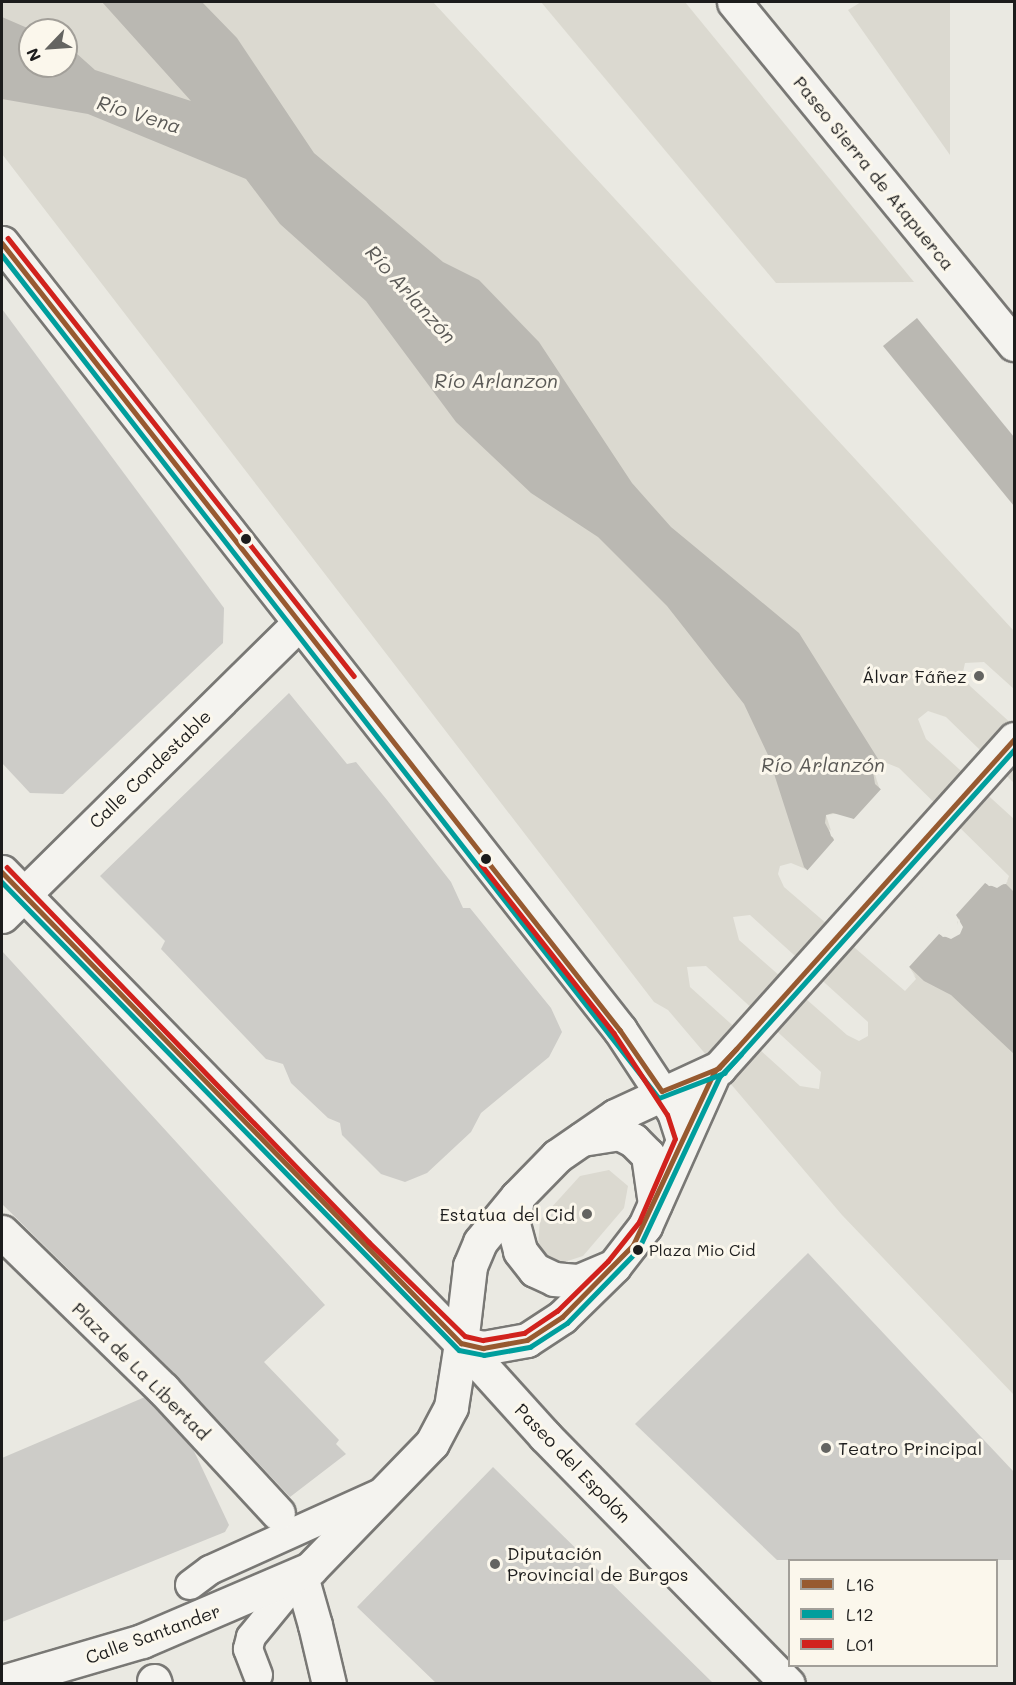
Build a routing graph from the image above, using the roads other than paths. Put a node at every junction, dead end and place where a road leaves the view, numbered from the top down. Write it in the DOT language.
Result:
graph roads {
  1 [pos="735,2"];
  2 [pos="2,243"];
  3 [pos="1014,344"];
  4 [pos="299,623"];
  5 [pos="1014,740"];
  6 [pos="8,894"];
  7 [pos="714,1072"];
  8 [pos="662,1091"];
  9 [pos="683,1138"];
  10 [pos="579,1140"];
  11 [pos="517,1197"];
  12 [pos="655,1204"];
  13 [pos="2,1232"];
  14 [pos="614,1266"];
  15 [pos="461,1342"];
  16 [pos="389,1489"];
  17 [pos="278,1513"];
  18 [pos="301,1576"];
  19 [pos="190,1585"];
  20 [pos="805,1667"];
  21 [pos="258,1675"];
  22 [pos="2,1682"];
  23 [pos="328,1683"];
  24 [pos="789,1683"];
  1 -- 3 [label="main road, Paseo Sierra de Atapuerca"];
  2 -- 4 [label="main road"];
  4 -- 6 [label="main road, Calle Condestable"];
  4 -- 8 [label="main road"];
  5 -- 7 [label="main road"];
  6 -- 15 [label="main road, Paseo del Espolón"];
  7 -- 8 [label="main road"];
  7 -- 9 [label="main road"];
  8 -- 9 [label="main road"];
  8 -- 10 [label="main road"];
  9 -- 12 [label="main road"];
  10 -- 11 [label="main road"];
  10 -- 12 [label="main road"];
  11 -- 14 [label="main road"];
  11 -- 15 [label="main road, Calle Santander"];
  12 -- 14 [label="main road"];
  13 -- 17 [label="main road, Plaza de La Libertad"];
  14 -- 15 [label="main road"];
  15 -- 16 [label="main road, Calle Santander"];
  15 -- 24 [label="main road, Paseo del Espolón"];
  16 -- 18 [label="main road, Calle Santander"];
  16 -- 19 [label="lane"];
  18 -- 21 [label="lane"];
  18 -- 22 [label="main road, Calle Santander"];
  18 -- 23 [label="main road"];
  20 -- 24 [label="main road, Paseo del Espolón"];
}
